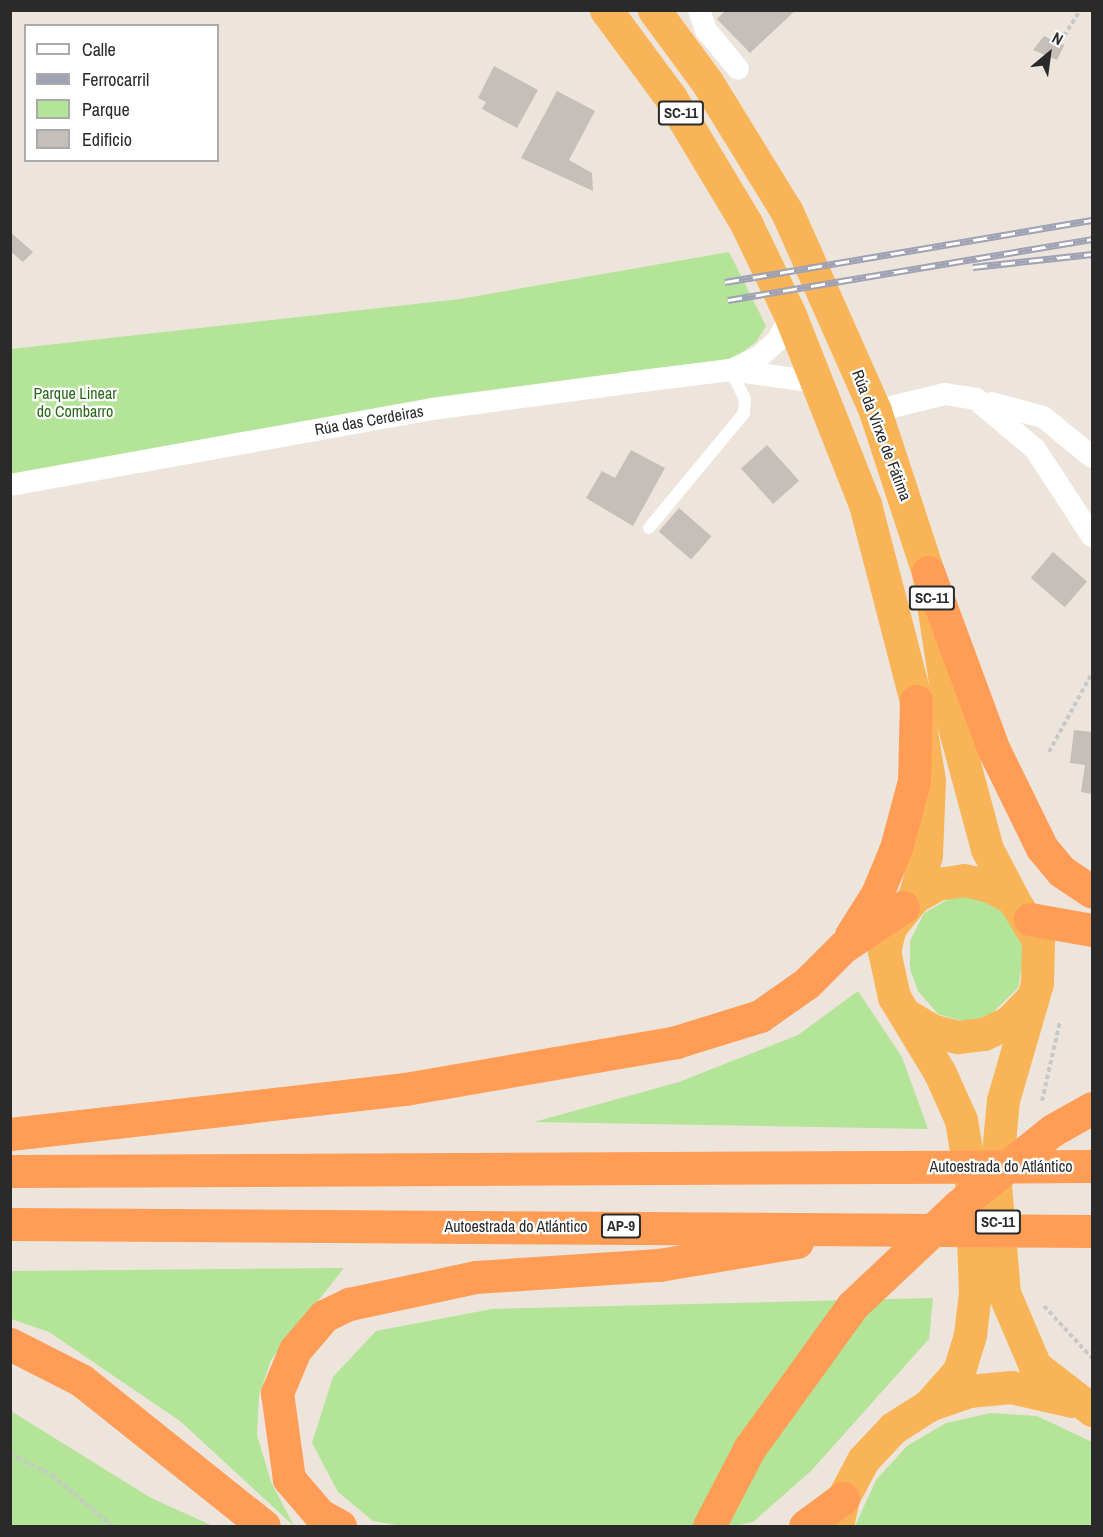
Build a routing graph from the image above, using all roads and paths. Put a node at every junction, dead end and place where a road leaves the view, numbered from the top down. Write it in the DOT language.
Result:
graph roads {
  1 [pos="606,10"];
  2 [pos="654,10"];
  3 [pos="699,10"];
  4 [pos="1080,10"];
  5 [pos="1064,36"];
  6 [pos="738,69"];
  7 [pos="790,315"];
  8 [pos="730,370"];
  9 [pos="817,382"];
  10 [pos="976,399"];
  11 [pos="875,411"];
  12 [pos="1092,457"];
  13 [pos="10,485"];
  14 [pos="649,528"];
  15 [pos="1092,536"];
  16 [pos="928,572"];
  17 [pos="1092,673"];
  18 [pos="916,701"];
  19 [pos="1049,752"];
  20 [pos="1092,892"];
  21 [pos="909,902"];
  22 [pos="1021,909"];
  23 [pos="1092,930"];
  24 [pos="843,947"];
  25 [pos="1028,1002"];
  26 [pos="908,1016"];
  27 [pos="1092,1108"];
  28 [pos="10,1134"];
  29 [pos="1092,1166"];
  30 [pos="10,1172"];
  31 [pos="10,1224"];
  32 [pos="890,1227"];
  33 [pos="1092,1231"];
  34 [pos="10,1344"];
  35 [pos="929,1405"];
  36 [pos="1092,1410"];
  37 [pos="10,1454"];
  38 [pos="840,1512"];
  39 [pos="112,1527"];
  40 [pos="264,1527"];
  41 [pos="340,1527"];
  42 [pos="709,1527"];
  43 [pos="805,1527"];
  1 -- 7 [label="highway, SC-11"];
  2 -- 11 [label="highway, Rúa da Virxe de Fátima / SC-11"];
  3 -- 6 [label="street"];
  4 -- 5 [label="path"];
  7 -- 8 [label="street, Rúa das Cerdeiras"];
  7 -- 9 [label="highway, SC-11"];
  8 -- 9 [label="street, Rúa das Cerdeiras"];
  8 -- 13 [label="street, Rúa das Cerdeiras"];
  8 -- 14 [label="lane"];
  9 -- 18 [label="highway, SC-11"];
  10 -- 11 [label="street"];
  10 -- 12 [label="street"];
  10 -- 15 [label="street"];
  11 -- 16 [label="highway, Rúa da Virxe de Fátima / SC-11"];
  16 -- 20 [label="highway"];
  16 -- 22 [label="highway, Rúa da Virxe de Fátima / SC-11"];
  17 -- 19 [label="path"];
  18 -- 21 [label="highway, SC-11"];
  18 -- 24 [label="highway"];
  21 -- 22 [label="highway"];
  21 -- 24 [label="highway"];
  21 -- 26 [label="highway, SC-11"];
  22 -- 23 [label="highway"];
  22 -- 25 [label="highway, SC-11"];
  24 -- 28 [label="highway"];
  25 -- 26 [label="highway, SC-11"];
  25 -- 36 [label="highway, SC-11"];
  26 -- 35 [label="highway, SC-11"];
  27 -- 42 [label="highway"];
  29 -- 30 [label="highway, Autoestrada do Atlántico"];
  31 -- 32 [label="highway, Autoestrada do Atlántico / AP-9"];
  32 -- 33 [label="highway, Autoestrada do Atlántico / AP-9"];
  32 -- 41 [label="highway"];
  34 -- 40 [label="highway"];
  35 -- 36 [label="highway, SC-11"];
  35 -- 38 [label="highway, SC-11"];
  37 -- 39 [label="path"];
  38 -- 43 [label="highway"];
}
